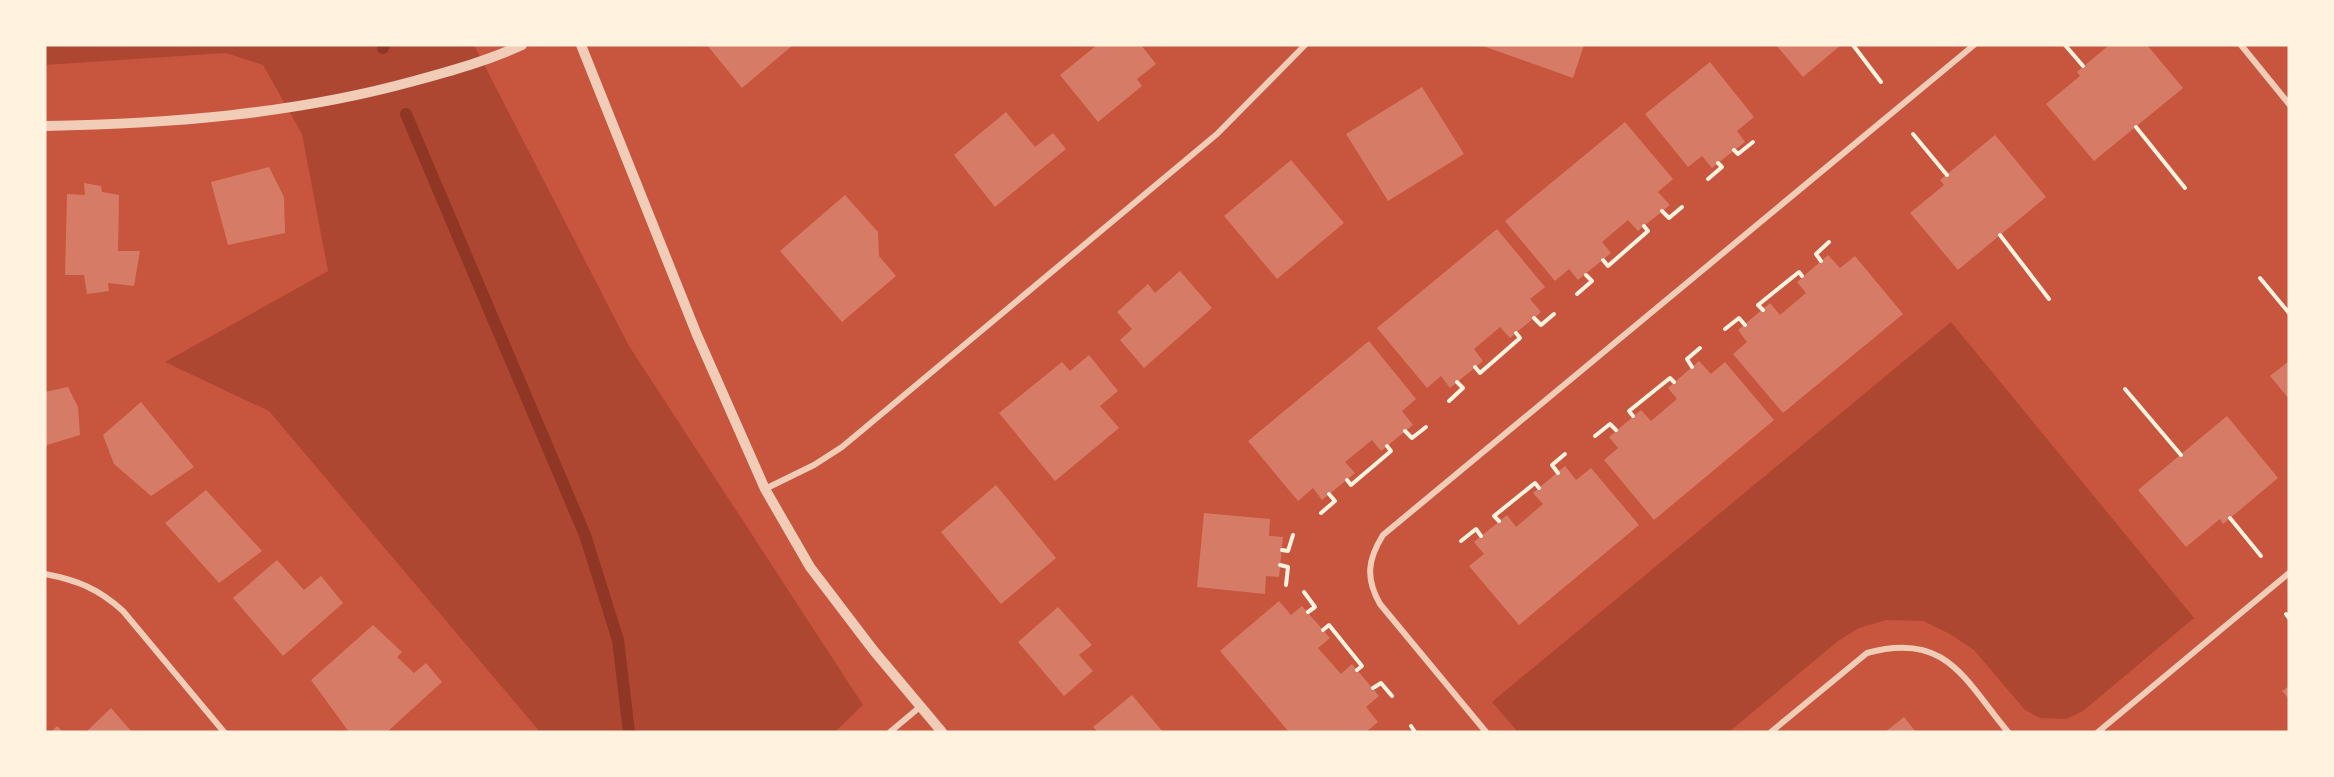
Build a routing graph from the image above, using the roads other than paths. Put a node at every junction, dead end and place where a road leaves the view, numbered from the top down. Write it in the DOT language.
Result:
graph roads {
  1 [pos="522,45"];
  2 [pos="580,45"];
  3 [pos="1305,45"];
  4 [pos="1974,45"];
  5 [pos="2241,45"];
  6 [pos="2289,104"];
  7 [pos="45,126"];
  8 [pos="765,489"];
  9 [pos="2289,573"];
  10 [pos="45,574"];
  11 [pos="921,706"];
  12 [pos="224,732"];
  13 [pos="890,732"];
  14 [pos="942,732"];
  15 [pos="1486,732"];
  16 [pos="1771,732"];
  17 [pos="2008,732"];
  18 [pos="2098,732"];
  1 -- 7 [label="street"];
  2 -- 8 [label="street"];
  3 -- 8 [label="street"];
  4 -- 15 [label="street"];
  5 -- 6 [label="street"];
  8 -- 11 [label="street"];
  9 -- 18 [label="street"];
  10 -- 12 [label="street"];
  11 -- 13 [label="street"];
  11 -- 14 [label="street"];
  16 -- 17 [label="street"];
}
